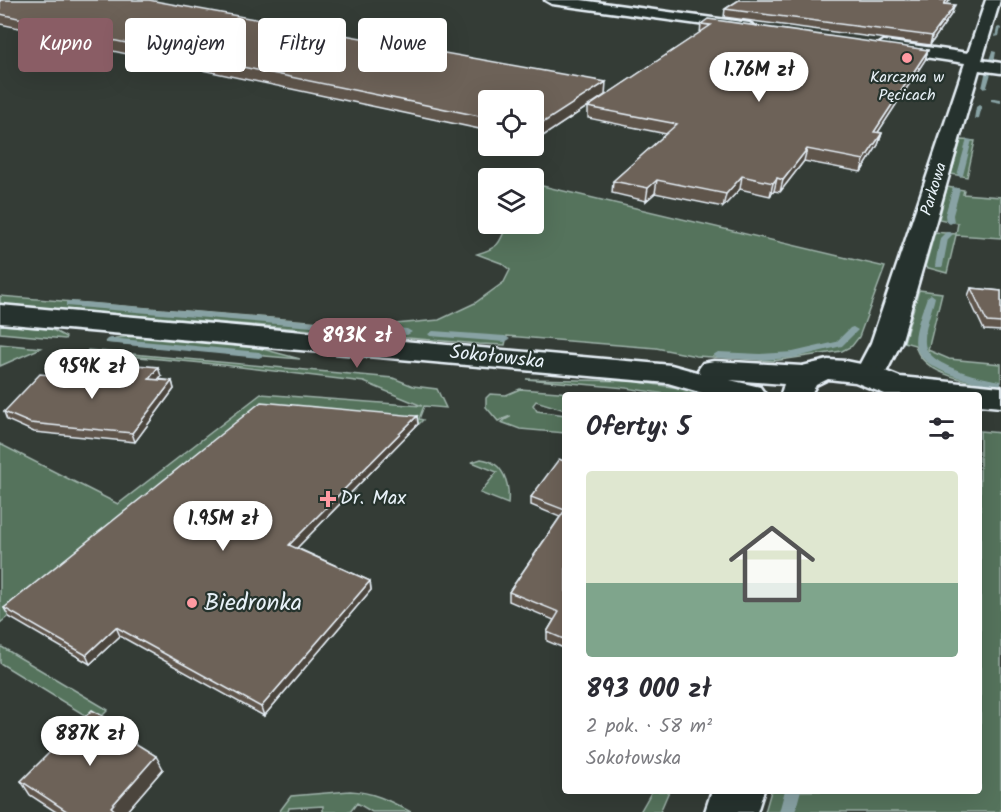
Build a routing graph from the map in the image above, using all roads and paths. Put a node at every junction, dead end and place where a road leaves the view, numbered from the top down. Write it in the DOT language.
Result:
graph roads {
  1 [pos="552,0"];
  2 [pos="993,0"];
  3 [pos="763,29"];
  4 [pos="869,44"];
  5 [pos="974,61"];
  6 [pos="1001,68"];
  7 [pos="0,314"];
  8 [pos="671,374"];
  9 [pos="802,385"];
  10 [pos="890,385"];
  11 [pos="739,392"];
  12 [pos="955,392"];
  13 [pos="982,395"];
  14 [pos="1001,397"];
  15 [pos="982,412"];
  16 [pos="1001,412"];
  17 [pos="737,794"];
  18 [pos="731,812"];
  1 -- 3 [label="street"];
  2 -- 5 [label="street, Parkowa"];
  4 -- 5 [label="street"];
  5 -- 6 [label="street"];
  5 -- 10 [label="street, Parkowa"];
  7 -- 8 [label="street, Sokołowska"];
  8 -- 9 [label="street, Sokołowska"];
  8 -- 11 [label="street, Sokołowska"];
  9 -- 10 [label="street, Sokołowska"];
  10 -- 12 [label="street, Sokołowska"];
  13 -- 14 [label="street, Sokołowska"];
  15 -- 16 [label="street"];
  17 -- 18 [label="street"];
}
